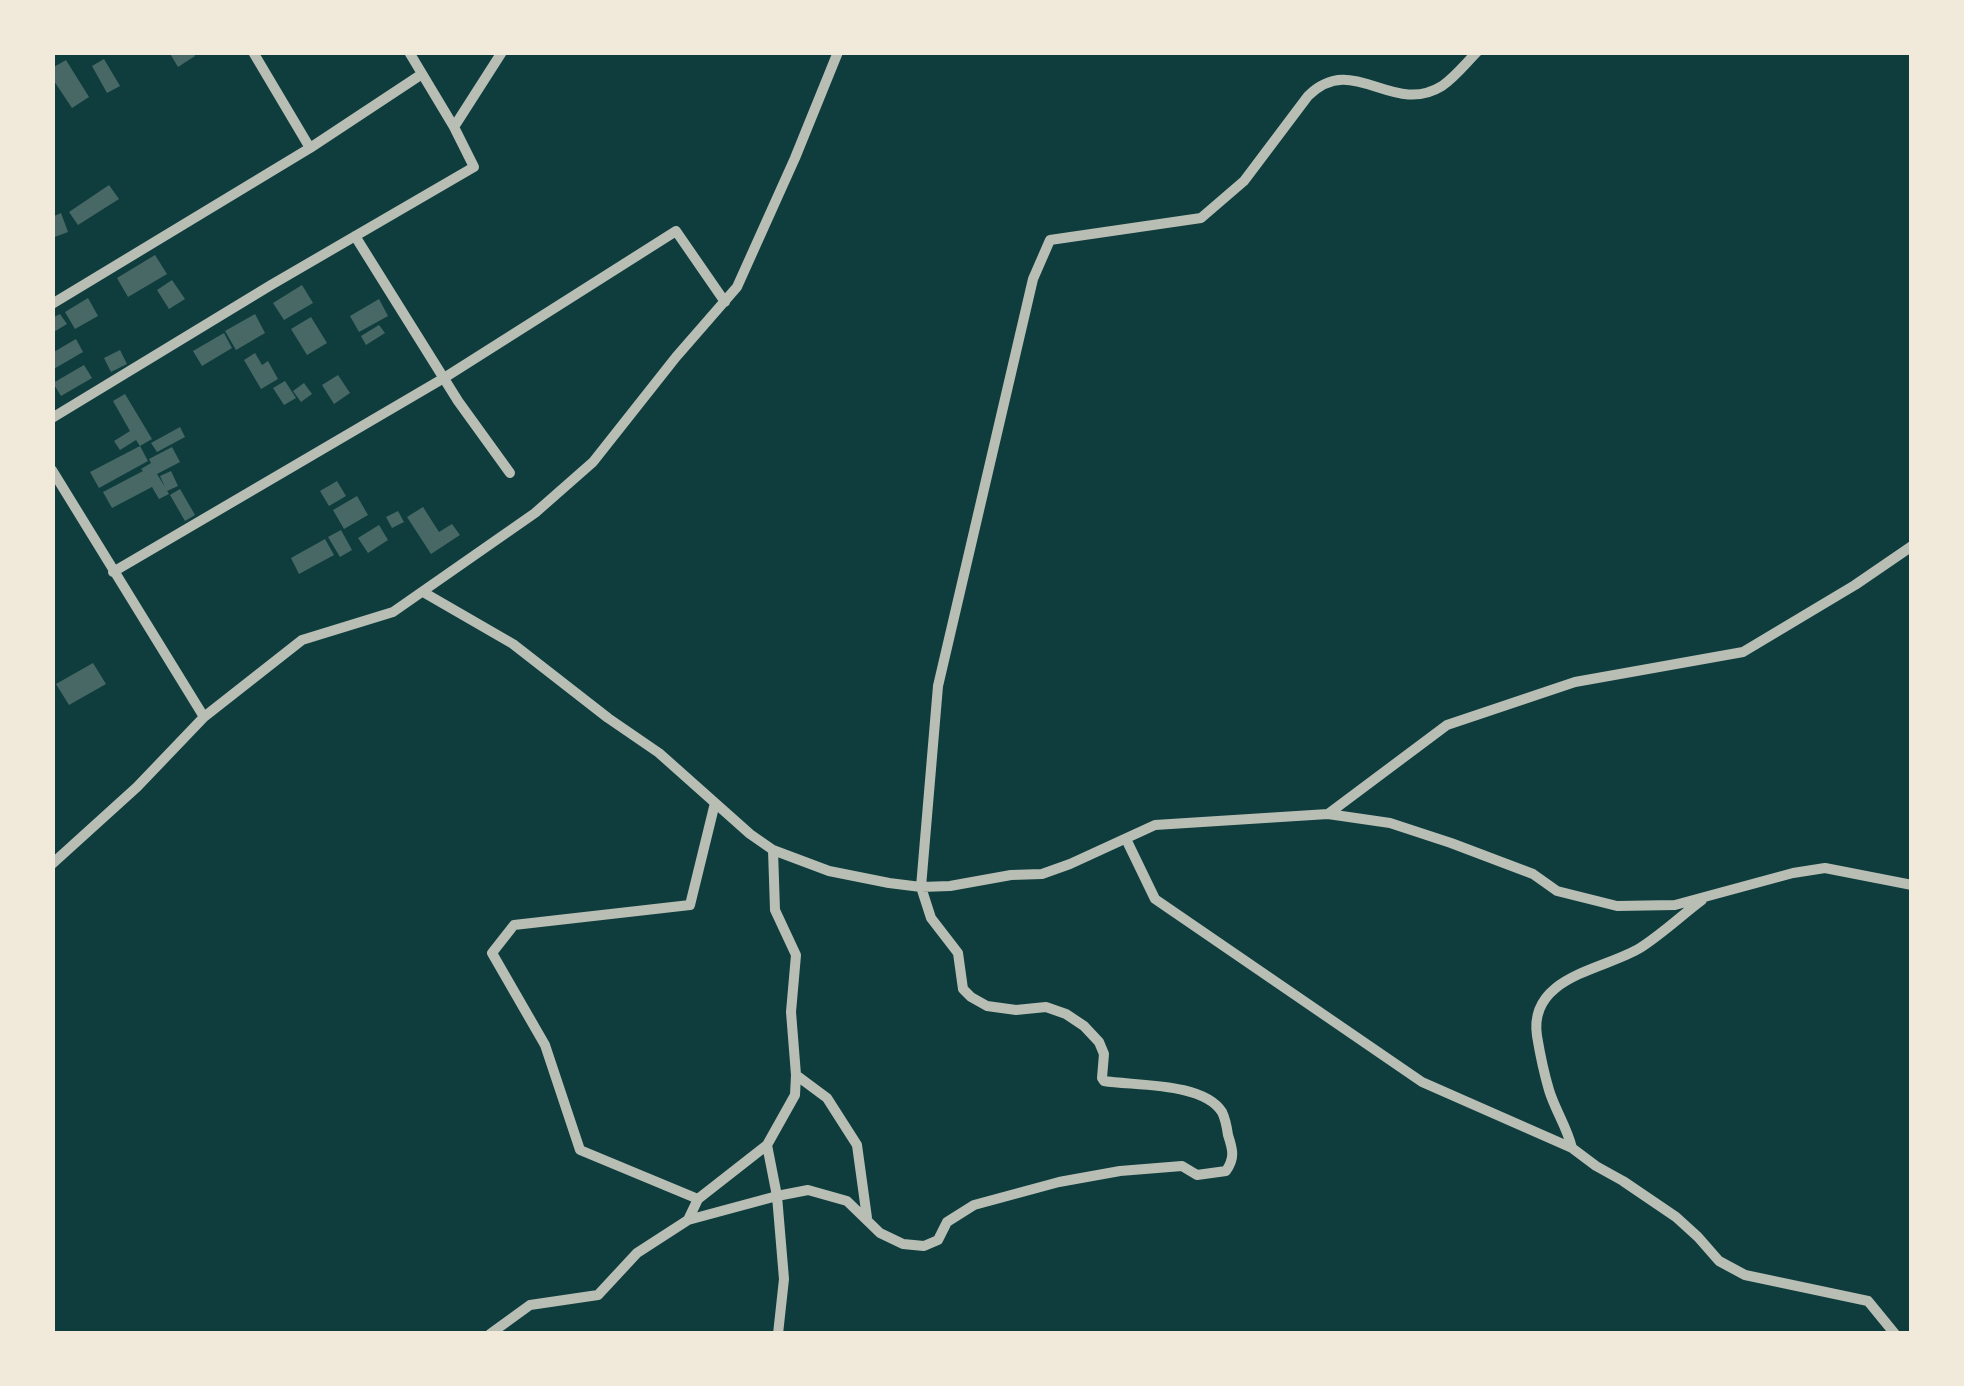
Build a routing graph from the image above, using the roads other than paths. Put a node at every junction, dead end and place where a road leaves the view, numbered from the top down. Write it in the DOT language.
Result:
graph roads {
  1 [pos="253,52"];
  2 [pos="410,52"];
  3 [pos="502,52"];
  4 [pos="838,52"];
  5 [pos="1477,52"];
  6 [pos="422,74"];
  7 [pos="454,127"];
  8 [pos="310,148"];
  9 [pos="356,236"];
  10 [pos="725,302"];
  11 [pos="52,304"];
  12 [pos="444,378"];
  13 [pos="52,418"];
  14 [pos="52,470"];
  15 [pos="510,473"];
  16 [pos="1912,546"];
  17 [pos="113,572"];
  18 [pos="422,592"];
  19 [pos="204,716"];
  20 [pos="715,803"];
  21 [pos="1328,814"];
  22 [pos="1126,839"];
  23 [pos="773,850"];
  24 [pos="52,864"];
  25 [pos="1912,885"];
  26 [pos="921,887"];
  27 [pos="1704,898"];
  28 [pos="796,1074"];
  29 [pos="767,1145"];
  30 [pos="1572,1148"];
  31 [pos="777,1196"];
  32 [pos="698,1199"];
  33 [pos="867,1219"];
  34 [pos="688,1220"];
  35 [pos="490,1334"];
  36 [pos="778,1334"];
  37 [pos="1895,1334"];
  1 -- 8 [label="street"];
  2 -- 6 [label="street"];
  3 -- 7 [label="street"];
  4 -- 10 [label="street"];
  5 -- 26 [label="street"];
  6 -- 7 [label="street"];
  6 -- 8 [label="street"];
  7 -- 9 [label="street"];
  8 -- 11 [label="street"];
  9 -- 12 [label="street"];
  9 -- 13 [label="street"];
  10 -- 12 [label="street"];
  10 -- 18 [label="street"];
  12 -- 15 [label="street"];
  12 -- 17 [label="street"];
  14 -- 17 [label="street"];
  16 -- 21 [label="street"];
  17 -- 19 [label="street"];
  18 -- 19 [label="street"];
  18 -- 20 [label="street"];
  19 -- 24 [label="street"];
  20 -- 23 [label="street"];
  20 -- 32 [label="street"];
  21 -- 22 [label="street"];
  21 -- 27 [label="street"];
  22 -- 26 [label="street"];
  22 -- 30 [label="street"];
  23 -- 26 [label="street"];
  23 -- 28 [label="street"];
  25 -- 27 [label="street"];
  26 -- 33 [label="street"];
  27 -- 30 [label="street"];
  28 -- 29 [label="street"];
  28 -- 33 [label="street"];
  29 -- 31 [label="street"];
  29 -- 32 [label="street"];
  30 -- 37 [label="street"];
  31 -- 33 [label="street"];
  31 -- 34 [label="street"];
  31 -- 36 [label="street"];
  32 -- 34 [label="street"];
  34 -- 35 [label="street"];
}
